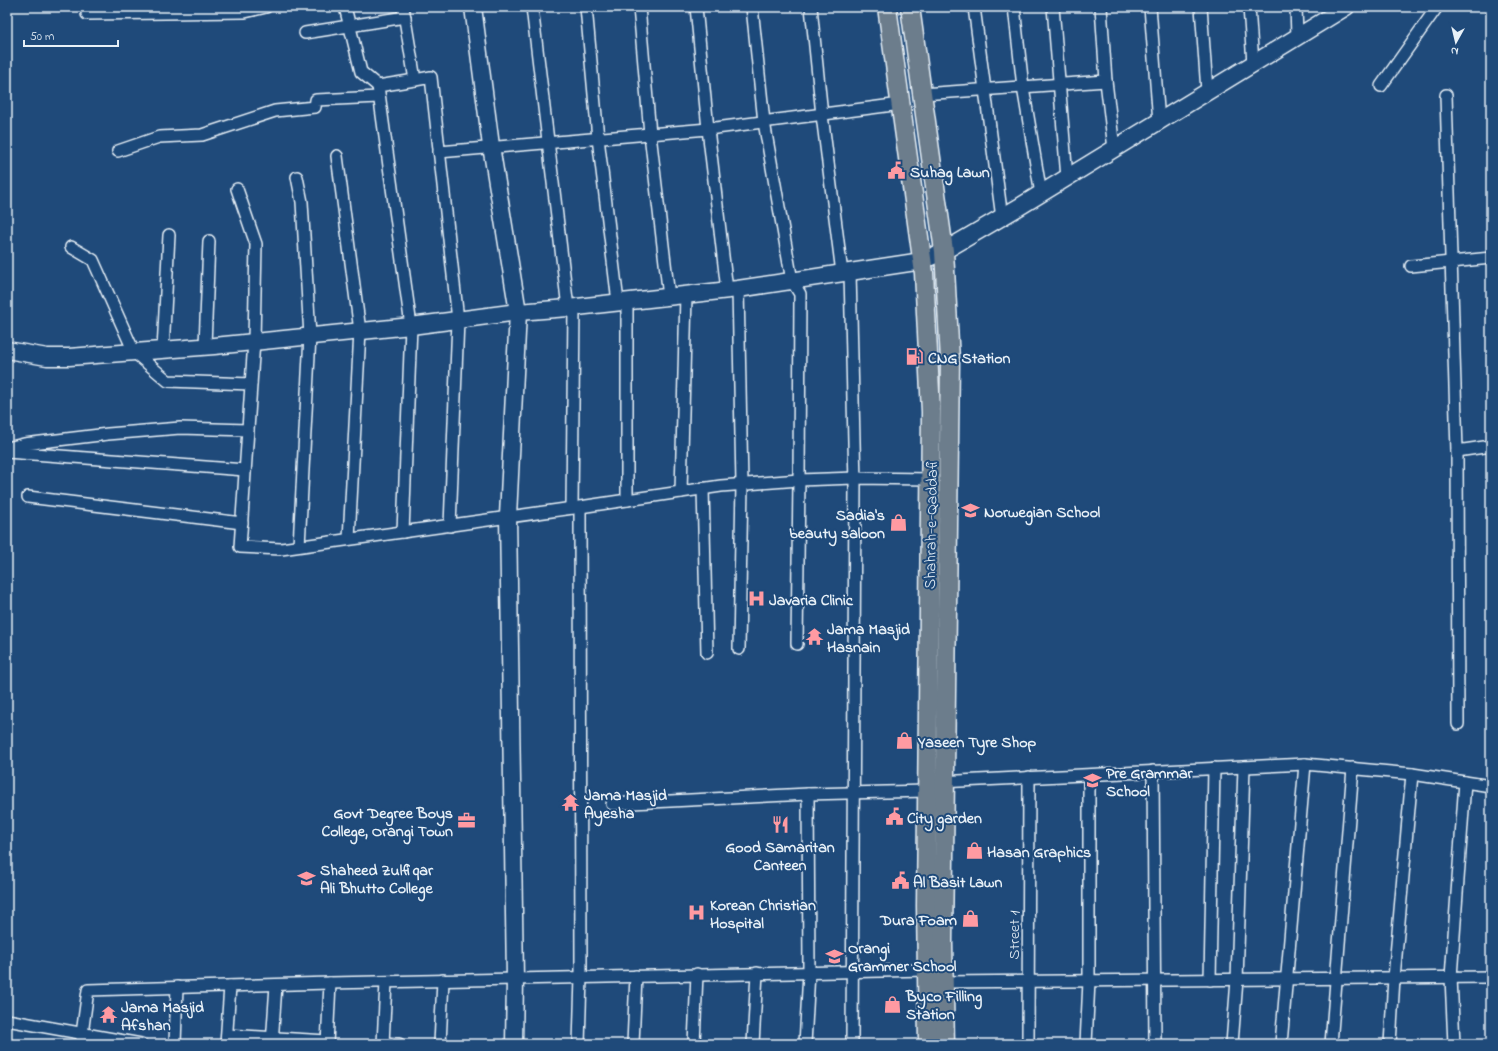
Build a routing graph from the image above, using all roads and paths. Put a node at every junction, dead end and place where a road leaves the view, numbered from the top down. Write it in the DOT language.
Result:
graph roads {
  1 [pos="266,7"];
  2 [pos="346,7"];
  3 [pos="473,7"];
  4 [pos="532,7"];
  5 [pos="586,7"];
  6 [pos="639,7"];
  7 [pos="696,7"];
  8 [pos="752,7"];
  9 [pos="811,7"];
  10 [pos="887,7"];
  11 [pos="910,7"];
  12 [pos="974,7"];
  13 [pos="1014,7"];
  14 [pos="1053,7"];
  15 [pos="1101,7"];
  16 [pos="1150,7"];
  17 [pos="1201,7"];
  18 [pos="1249,7"];
  19 [pos="1296,7"];
  20 [pos="1346,7"];
  21 [pos="1437,7"];
  22 [pos="221,10"];
  23 [pos="404,12"];
  24 [pos="87,14"];
  25 [pos="351,26"];
  26 [pos="305,33"];
  27 [pos="1297,36"];
  28 [pos="1253,63"];
  29 [pos="415,80"];
  30 [pos="1106,81"];
  31 [pos="1059,84"];
  32 [pos="1381,86"];
  33 [pos="1023,87"];
  34 [pos="985,89"];
  35 [pos="1207,91"];
  36 [pos="379,92"];
  37 [pos="922,94"];
  38 [pos="1446,95"];
  39 [pos="900,104"];
  40 [pos="822,115"];
  41 [pos="764,122"];
  42 [pos="1159,122"];
  43 [pos="708,129"];
  44 [pos="650,134"];
  45 [pos="598,138"];
  46 [pos="548,144"];
  47 [pos="491,146"];
  48 [pos="1114,149"];
  49 [pos="118,151"];
  50 [pos="439,152"];
  51 [pos="337,156"];
  52 [pos="297,177"];
  53 [pos="1067,178"];
  54 [pos="237,189"];
  55 [pos="1041,194"];
  56 [pos="1002,218"];
  57 [pos="169,235"];
  58 [pos="209,241"];
  59 [pos="71,247"];
  60 [pos="944,251"];
  61 [pos="1491,258"];
  62 [pos="922,261"];
  63 [pos="1451,262"];
  64 [pos="1411,266"];
  65 [pos="846,273"];
  66 [pos="792,281"];
  67 [pos="733,290"];
  68 [pos="686,295"];
  69 [pos="669,297"];
  70 [pos="623,302"];
  71 [pos="571,308"];
  72 [pos="518,312"];
  73 [pos="458,320"];
  74 [pos="411,326"];
  75 [pos="360,331"];
  76 [pos="310,336"];
  77 [pos="254,341"];
  78 [pos="7,342"];
  79 [pos="205,346"];
  80 [pos="7,350"];
  81 [pos="163,350"];
  82 [pos="134,352"];
  83 [pos="251,384"];
  84 [pos="248,430"];
  85 [pos="1491,446"];
  86 [pos="7,448"];
  87 [pos="1457,450"];
  88 [pos="7,452"];
  89 [pos="245,470"];
  90 [pos="855,478"];
  91 [pos="931,479"];
  92 [pos="799,480"];
  93 [pos="742,484"];
  94 [pos="703,488"];
  95 [pos="681,492"];
  96 [pos="28,497"];
  97 [pos="627,500"];
  98 [pos="576,508"];
  99 [pos="508,516"];
  100 [pos="242,524"];
  101 [pos="450,526"];
  102 [pos="403,532"];
  103 [pos="349,539"];
  104 [pos="299,546"];
  105 [pos="797,644"];
  106 [pos="739,649"];
  107 [pos="707,653"];
  108 [pos="1458,724"];
  109 [pos="1305,764"];
  110 [pos="1244,767"];
  111 [pos="1214,768"];
  112 [pos="1353,768"];
  113 [pos="1153,771"];
  114 [pos="1089,774"];
  115 [pos="1412,774"];
  116 [pos="1029,778"];
  117 [pos="945,782"];
  118 [pos="1465,782"];
  119 [pos="1491,786"];
  120 [pos="926,787"];
  121 [pos="854,793"];
  122 [pos="808,794"];
  123 [pos="612,804"];
  124 [pos="927,970"];
  125 [pos="852,971"];
  126 [pos="809,972"];
  127 [pos="756,973"];
  128 [pos="697,974"];
  129 [pos="636,976"];
  130 [pos="581,977"];
  131 [pos="1491,977"];
  132 [pos="1394,978"];
  133 [pos="1451,978"];
  134 [pos="514,979"];
  135 [pos="1286,979"];
  136 [pos="1337,979"];
  137 [pos="443,980"];
  138 [pos="1155,980"];
  139 [pos="1210,980"];
  140 [pos="1237,980"];
  141 [pos="1029,981"];
  142 [pos="1089,981"];
  143 [pos="386,982"];
  144 [pos="944,982"];
  145 [pos="330,983"];
  146 [pos="276,984"];
  147 [pos="230,986"];
  148 [pos="177,987"];
  149 [pos="7,1020"];
  150 [pos="82,1039"];
  151 [pos="226,1039"];
  152 [pos="272,1041"];
  153 [pos="327,1043"];
  154 [pos="383,1043"];
  155 [pos="138,1044"];
  156 [pos="175,1044"];
  157 [pos="399,1044"];
  158 [pos="440,1044"];
  159 [pos="514,1044"];
  160 [pos="579,1044"];
  161 [pos="633,1044"];
  162 [pos="694,1044"];
  163 [pos="753,1044"];
  164 [pos="805,1044"];
  165 [pos="852,1044"];
  166 [pos="928,1044"];
  167 [pos="945,1044"];
  168 [pos="1028,1044"];
  169 [pos="1086,1044"];
  170 [pos="1155,1044"];
  171 [pos="1232,1044"];
  172 [pos="1281,1044"];
  173 [pos="1332,1044"];
  174 [pos="1390,1044"];
  175 [pos="1454,1044"];
  1 -- 22 [label="street"];
  2 -- 25 [label="street"];
  3 -- 47 [label="street"];
  4 -- 46 [label="street"];
  5 -- 45 [label="street"];
  6 -- 44 [label="street"];
  7 -- 43 [label="street"];
  8 -- 41 [label="street"];
  9 -- 40 [label="street"];
  10 -- 39 [label="main road, Shahrah-e-Qaddafi"];
  11 -- 37 [label="main road, Shahrah-e-Qaddafi"];
  12 -- 34 [label="street"];
  13 -- 33 [label="street"];
  14 -- 31 [label="street"];
  15 -- 30 [label="street"];
  16 -- 42 [label="street"];
  17 -- 35 [label="street"];
  18 -- 28 [label="street"];
  19 -- 27 [label="street"];
  20 -- 27 [label="street"];
  21 -- 32 [label="street"];
  22 -- 24 [label="street"];
  23 -- 25 [label="street"];
  23 -- 29 [label="street"];
  25 -- 26 [label="street"];
  25 -- 36 [label="street"];
  27 -- 28 [label="street"];
  28 -- 35 [label="street"];
  29 -- 36 [label="street"];
  29 -- 50 [label="street"];
  30 -- 31 [label="street"];
  30 -- 48 [label="street"];
  31 -- 33 [label="street"];
  31 -- 53 [label="street"];
  33 -- 34 [label="street"];
  33 -- 55 [label="street"];
  34 -- 37 [label="street"];
  34 -- 56 [label="street"];
  35 -- 42 [label="street"];
  36 -- 49 [label="street"];
  36 -- 74 [label="street"];
  37 -- 60 [label="main road, Shahrah-e-Qaddafi"];
  38 -- 63 [label="street"];
  39 -- 40 [label="street"];
  39 -- 62 [label="main road, Shahrah-e-Qaddafi"];
  40 -- 41 [label="street"];
  40 -- 65 [label="street"];
  41 -- 43 [label="street"];
  41 -- 66 [label="street"];
  42 -- 48 [label="street"];
  43 -- 44 [label="street"];
  43 -- 67 [label="street"];
  44 -- 45 [label="street"];
  44 -- 69 [label="street"];
  45 -- 46 [label="street"];
  45 -- 70 [label="street"];
  46 -- 47 [label="street"];
  46 -- 71 [label="street"];
  47 -- 50 [label="street"];
  47 -- 72 [label="street"];
  48 -- 53 [label="street"];
  50 -- 73 [label="street"];
  51 -- 75 [label="street"];
  52 -- 76 [label="street"];
  53 -- 55 [label="street"];
  54 -- 77 [label="street"];
  55 -- 56 [label="street"];
  56 -- 60 [label="street"];
  57 -- 81 [label="street"];
  58 -- 79 [label="street"];
  59 -- 82 [label="street"];
  60 -- 62 [label="street"];
  60 -- 117 [label="main road, Shahrah-e-Qaddafi"];
  61 -- 63 [label="street"];
  62 -- 65 [label="street"];
  62 -- 91 [label="main road, Shahrah-e-Qaddafi"];
  63 -- 64 [label="street"];
  63 -- 87 [label="street"];
  65 -- 66 [label="street"];
  65 -- 90 [label="street"];
  66 -- 67 [label="street"];
  66 -- 92 [label="street"];
  67 -- 68 [label="street"];
  67 -- 93 [label="street"];
  68 -- 69 [label="street"];
  68 -- 95 [label="street"];
  69 -- 70 [label="street"];
  70 -- 71 [label="street"];
  70 -- 97 [label="street"];
  71 -- 72 [label="street"];
  71 -- 98 [label="street"];
  72 -- 73 [label="street"];
  72 -- 99 [label="street"];
  73 -- 74 [label="street"];
  73 -- 101 [label="street"];
  74 -- 75 [label="street"];
  74 -- 102 [label="street"];
  75 -- 76 [label="street"];
  75 -- 103 [label="street"];
  76 -- 77 [label="street"];
  76 -- 104 [label="street"];
  77 -- 79 [label="street"];
  77 -- 83 [label="street"];
  78 -- 80 [label="street"];
  79 -- 81 [label="street"];
  80 -- 82 [label="street"];
  81 -- 82 [label="street"];
  82 -- 83 [label="street"];
  83 -- 84 [label="street"];
  84 -- 86 [label="street"];
  84 -- 89 [label="street"];
  85 -- 87 [label="street"];
  87 -- 108 [label="street"];
  88 -- 89 [label="street"];
  89 -- 100 [label="street"];
  90 -- 91 [label="street"];
  90 -- 92 [label="street"];
  90 -- 121 [label="street"];
  91 -- 120 [label="main road, Shahrah-e-Qaddafi"];
  92 -- 93 [label="street"];
  92 -- 105 [label="street"];
  93 -- 94 [label="street"];
  93 -- 106 [label="street"];
  94 -- 95 [label="street"];
  94 -- 107 [label="street"];
  95 -- 97 [label="street"];
  96 -- 100 [label="street"];
  97 -- 98 [label="street"];
  98 -- 99 [label="street"];
  98 -- 130 [label="street"];
  99 -- 101 [label="street"];
  99 -- 134 [label="street"];
  100 -- 104 [label="street"];
  101 -- 102 [label="street"];
  102 -- 103 [label="street"];
  103 -- 104 [label="street"];
  109 -- 110 [label="street"];
  109 -- 112 [label="street"];
  109 -- 135 [label="street"];
  110 -- 111 [label="street"];
  110 -- 140 [label="street"];
  111 -- 113 [label="street"];
  111 -- 139 [label="street"];
  112 -- 115 [label="street"];
  112 -- 136 [label="street"];
  113 -- 114 [label="street"];
  113 -- 138 [label="street"];
  114 -- 116 [label="street"];
  114 -- 142 [label="street"];
  115 -- 118 [label="street"];
  115 -- 132 [label="street"];
  116 -- 117 [label="street"];
  116 -- 141 [label="street, Street 1"];
  117 -- 120 [label="street"];
  117 -- 144 [label="main road, Shahrah-e-Qaddafi"];
  118 -- 119 [label="street"];
  118 -- 133 [label="street"];
  120 -- 121 [label="street"];
  120 -- 124 [label="main road, Shahrah-e-Qaddafi"];
  121 -- 122 [label="street"];
  121 -- 125 [label="street"];
  122 -- 123 [label="street"];
  122 -- 126 [label="street"];
  124 -- 125 [label="street"];
  124 -- 166 [label="main road, Shahrah-e-Qaddafi"];
  125 -- 126 [label="street"];
  125 -- 165 [label="street"];
  126 -- 127 [label="street"];
  126 -- 164 [label="street"];
  127 -- 128 [label="street"];
  127 -- 163 [label="street"];
  128 -- 129 [label="street"];
  128 -- 162 [label="street"];
  129 -- 130 [label="street"];
  129 -- 161 [label="street"];
  130 -- 134 [label="street"];
  130 -- 160 [label="street"];
  131 -- 133 [label="street"];
  132 -- 133 [label="street"];
  132 -- 136 [label="street"];
  132 -- 174 [label="street"];
  133 -- 175 [label="street"];
  134 -- 137 [label="street"];
  134 -- 159 [label="street"];
  135 -- 136 [label="street"];
  135 -- 140 [label="street"];
  135 -- 172 [label="street"];
  136 -- 173 [label="street"];
  137 -- 143 [label="street"];
  137 -- 158 [label="street"];
  138 -- 139 [label="street"];
  138 -- 142 [label="street"];
  138 -- 170 [label="street"];
  139 -- 140 [label="street"];
  140 -- 171 [label="street"];
  141 -- 142 [label="street"];
  141 -- 144 [label="street"];
  141 -- 168 [label="street, Street 1"];
  142 -- 169 [label="street"];
  143 -- 145 [label="street"];
  143 -- 154 [label="street"];
  144 -- 167 [label="main road, Shahrah-e-Qaddafi"];
  145 -- 146 [label="street"];
  145 -- 153 [label="street"];
  146 -- 147 [label="street"];
  146 -- 152 [label="street"];
  147 -- 148 [label="street"];
  147 -- 151 [label="street"];
  148 -- 150 [label="street"];
  148 -- 156 [label="street"];
  149 -- 150 [label="street"];
  150 -- 155 [label="street"];
  151 -- 152 [label="street"];
  152 -- 153 [label="street"];
  154 -- 157 [label="street"];
}
